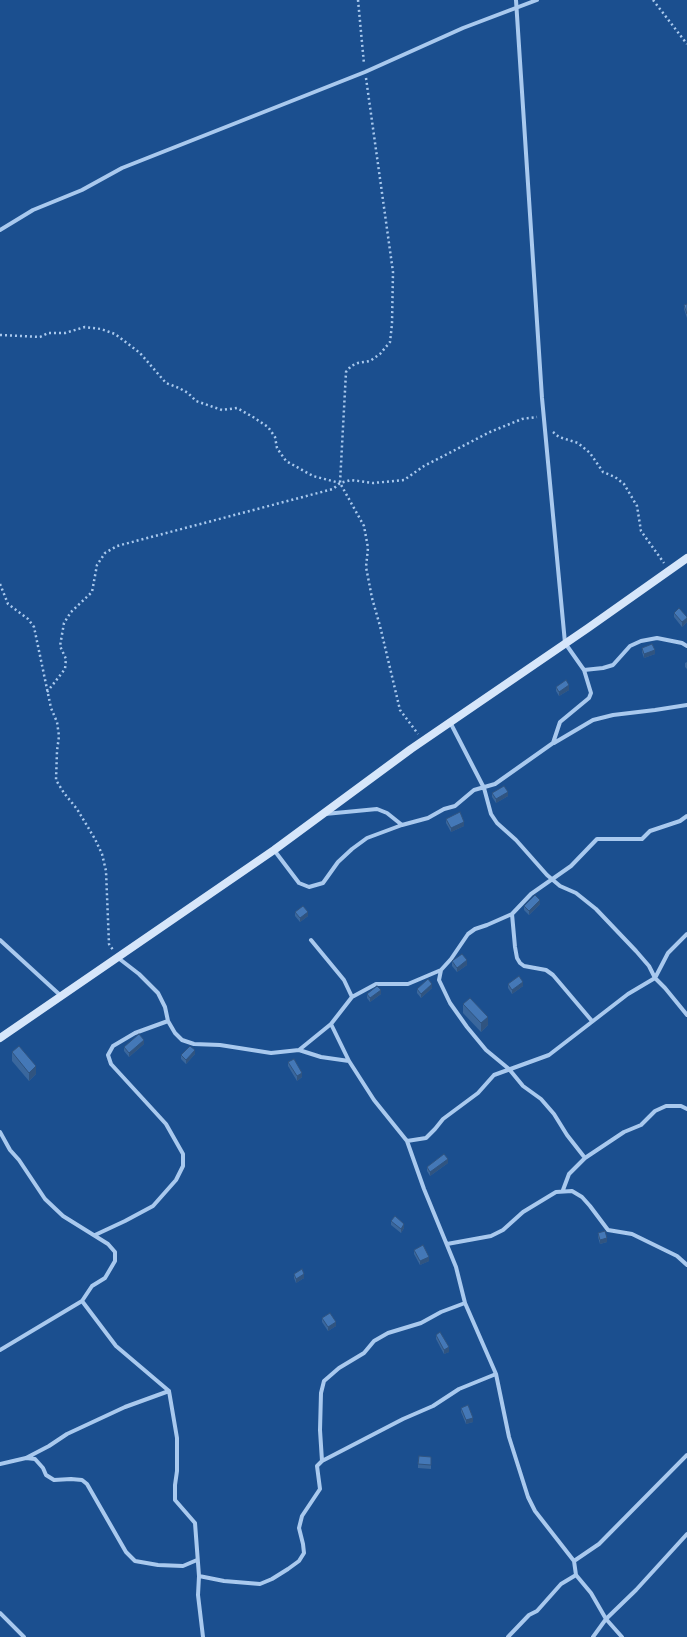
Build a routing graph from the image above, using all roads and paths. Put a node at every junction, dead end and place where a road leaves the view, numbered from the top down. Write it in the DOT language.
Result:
graph roads {
  1 [pos="358,0"];
  2 [pos="516,0"];
  3 [pos="537,0"];
  4 [pos="653,0"];
  5 [pos="517,9"];
  6 [pos="687,44"];
  7 [pos="365,72"];
  8 [pos="0,230"];
  9 [pos="0,335"];
  10 [pos="545,421"];
  11 [pos="340,483"];
  12 [pos="687,558"];
  13 [pos="669,570"];
  14 [pos="0,584"];
  15 [pos="565,643"];
  16 [pos="687,646"];
  17 [pos="584,670"];
  18 [pos="47,692"];
  19 [pos="687,705"];
  20 [pos="450,722"];
  21 [pos="423,741"];
  22 [pos="553,743"];
  23 [pos="484,788"];
  24 [pos="321,814"];
  25 [pos="687,816"];
  26 [pos="402,825"];
  27 [pos="274,850"];
  28 [pos="552,880"];
  29 [pos="512,914"];
  30 [pos="687,934"];
  31 [pos="0,940"];
  32 [pos="311,940"];
  33 [pos="117,957"];
  34 [pos="441,970"];
  35 [pos="655,978"];
  36 [pos="60,995"];
  37 [pos="352,997"];
  38 [pos="687,1015"];
  39 [pos="168,1021"];
  40 [pos="592,1021"];
  41 [pos="332,1024"];
  42 [pos="0,1038"];
  43 [pos="299,1050"];
  44 [pos="349,1061"];
  45 [pos="509,1069"];
  46 [pos="687,1109"];
  47 [pos="0,1132"];
  48 [pos="407,1141"];
  49 [pos="585,1158"];
  50 [pos="563,1190"];
  51 [pos="95,1235"];
  52 [pos="447,1244"];
  53 [pos="687,1266"];
  54 [pos="82,1301"];
  55 [pos="465,1303"];
  56 [pos="0,1350"];
  57 [pos="496,1374"];
  58 [pos="169,1391"];
  59 [pos="687,1455"];
  60 [pos="26,1458"];
  61 [pos="322,1461"];
  62 [pos="0,1464"];
  63 [pos="687,1534"];
  64 [pos="198,1560"];
  65 [pos="574,1561"];
  66 [pos="576,1575"];
  67 [pos="199,1576"];
  68 [pos="0,1612"];
  69 [pos="606,1619"];
  70 [pos="24,1637"];
  71 [pos="203,1637"];
  72 [pos="508,1637"];
  73 [pos="593,1637"];
  74 [pos="622,1637"];
  1 -- 7 [label="path"];
  2 -- 5 [label="street"];
  3 -- 5 [label="street"];
  4 -- 6 [label="path"];
  5 -- 7 [label="street"];
  5 -- 10 [label="street"];
  7 -- 8 [label="street"];
  7 -- 11 [label="path"];
  9 -- 11 [label="path"];
  10 -- 11 [label="path"];
  10 -- 13 [label="path"];
  10 -- 15 [label="street"];
  11 -- 18 [label="path"];
  11 -- 21 [label="path"];
  12 -- 13 [label="main road"];
  13 -- 15 [label="main road"];
  14 -- 18 [label="path"];
  15 -- 17 [label="street"];
  15 -- 20 [label="main road"];
  16 -- 17 [label="street"];
  17 -- 22 [label="street"];
  18 -- 33 [label="path"];
  19 -- 22 [label="street"];
  20 -- 21 [label="main road"];
  20 -- 23 [label="street"];
  21 -- 24 [label="main road"];
  22 -- 23 [label="street"];
  23 -- 26 [label="street"];
  23 -- 28 [label="street"];
  24 -- 26 [label="street"];
  24 -- 27 [label="main road"];
  25 -- 28 [label="street"];
  26 -- 27 [label="street"];
  27 -- 33 [label="main road"];
  28 -- 29 [label="street"];
  28 -- 35 [label="street"];
  29 -- 34 [label="street"];
  29 -- 40 [label="street"];
  30 -- 35 [label="street"];
  31 -- 36 [label="street"];
  32 -- 37 [label="street"];
  33 -- 36 [label="main road"];
  33 -- 39 [label="street"];
  34 -- 37 [label="street"];
  34 -- 45 [label="street"];
  35 -- 38 [label="street"];
  35 -- 40 [label="street"];
  36 -- 42 [label="main road"];
  37 -- 41 [label="street"];
  39 -- 43 [label="street"];
  39 -- 51 [label="street"];
  40 -- 45 [label="street"];
  41 -- 43 [label="street"];
  41 -- 44 [label="street"];
  43 -- 44 [label="street"];
  44 -- 48 [label="street"];
  45 -- 48 [label="street"];
  45 -- 49 [label="street"];
  46 -- 49 [label="street"];
  47 -- 51 [label="street"];
  48 -- 52 [label="street"];
  49 -- 50 [label="street"];
  50 -- 52 [label="street"];
  50 -- 53 [label="street"];
  51 -- 54 [label="street"];
  52 -- 55 [label="street"];
  54 -- 56 [label="street"];
  54 -- 58 [label="street"];
  55 -- 57 [label="street"];
  55 -- 61 [label="street"];
  57 -- 61 [label="street"];
  57 -- 65 [label="street"];
  58 -- 60 [label="street"];
  58 -- 64 [label="street"];
  59 -- 65 [label="street"];
  60 -- 62 [label="street"];
  60 -- 64 [label="street"];
  61 -- 67 [label="street"];
  63 -- 69 [label="street"];
  64 -- 67 [label="street"];
  65 -- 66 [label="street"];
  66 -- 69 [label="street"];
  66 -- 72 [label="street"];
  67 -- 71 [label="street"];
  68 -- 70 [label="street"];
  69 -- 73 [label="street"];
  69 -- 74 [label="street"];
}
